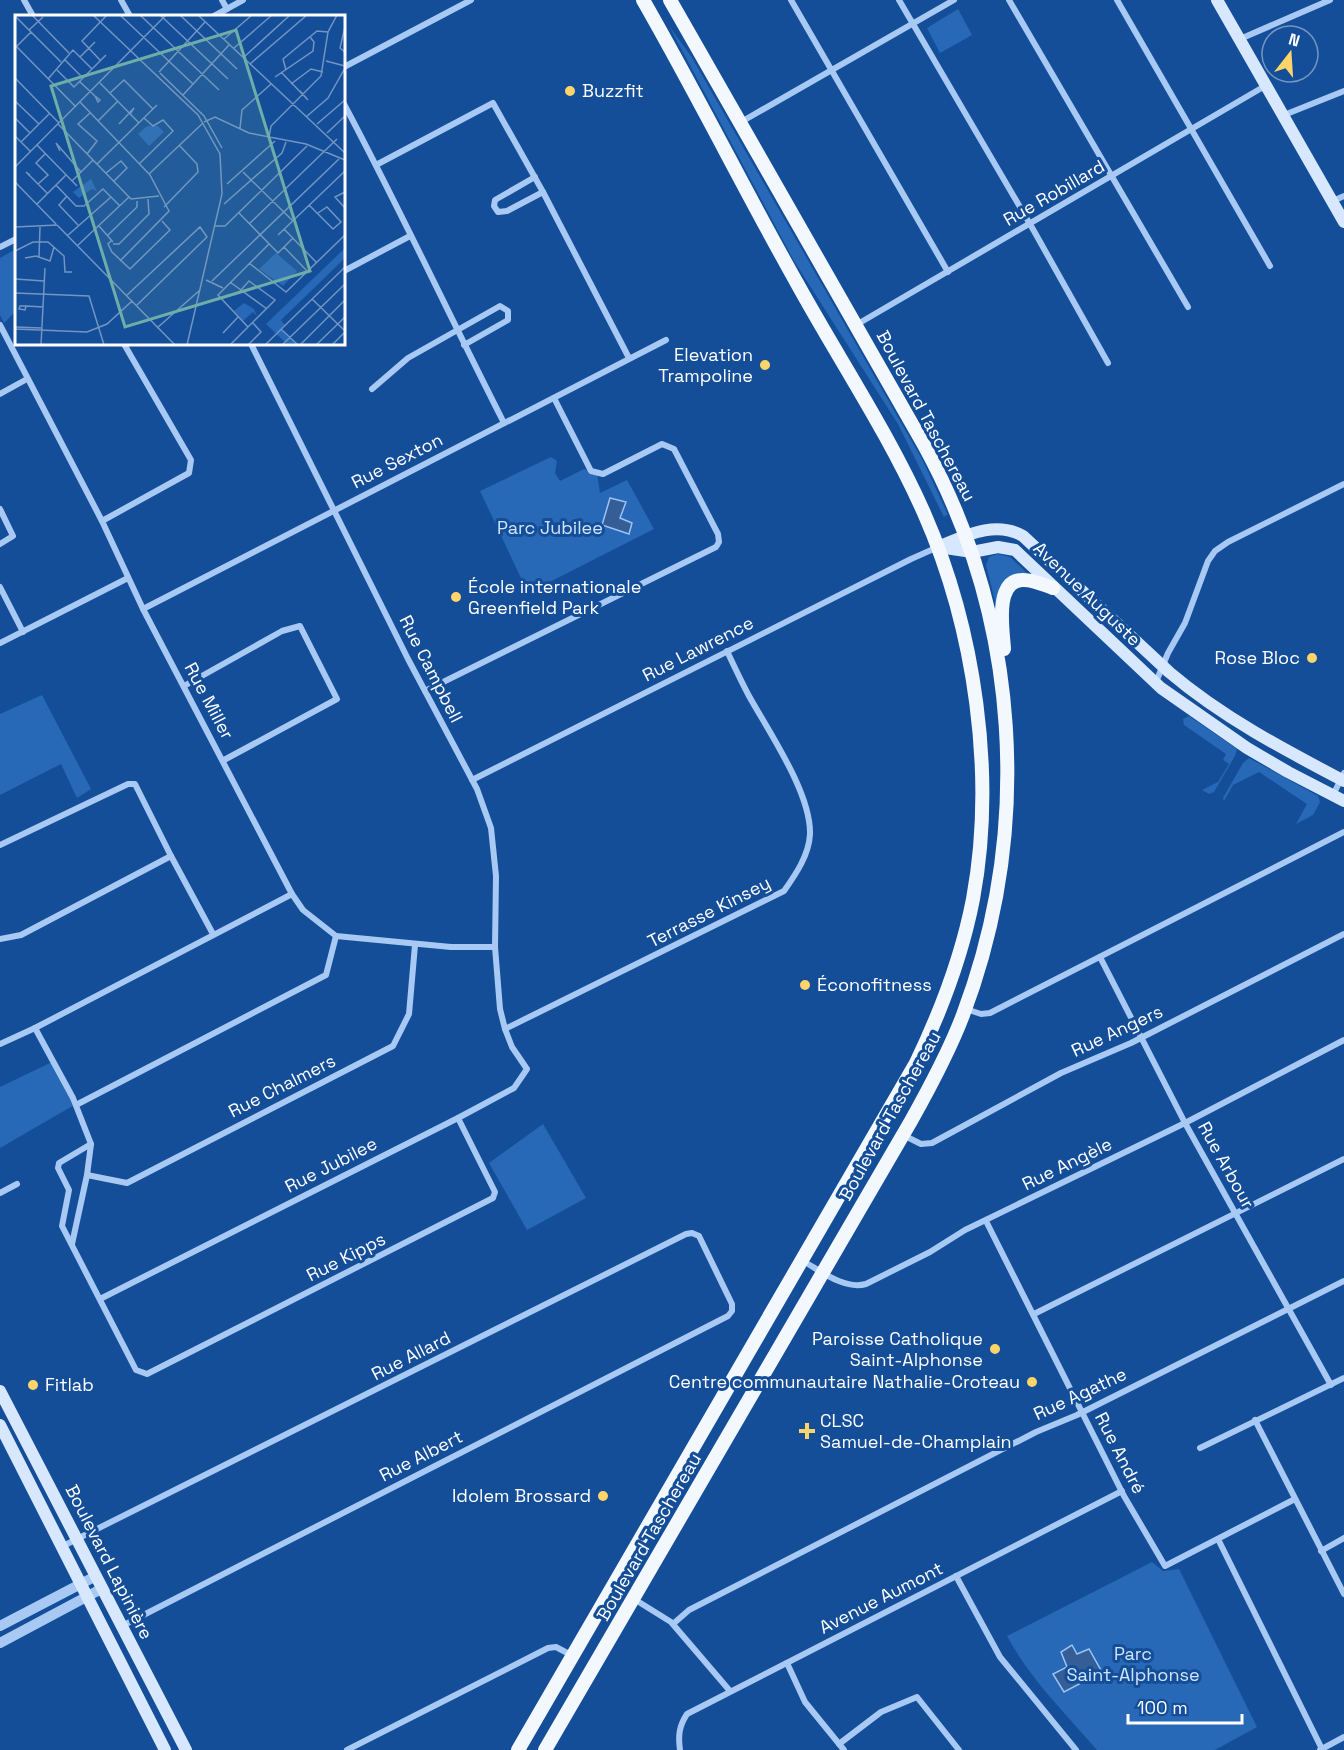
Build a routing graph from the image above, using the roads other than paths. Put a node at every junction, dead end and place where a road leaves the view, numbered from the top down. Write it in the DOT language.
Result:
graph roads {
  1 [pos="24,0"];
  2 [pos="121,0"];
  3 [pos="222,0"];
  4 [pos="243,0"];
  5 [pos="471,0"];
  6 [pos="643,0"];
  7 [pos="670,0"];
  8 [pos="791,0"];
  9 [pos="899,0"];
  10 [pos="954,0"];
  11 [pos="1009,0"];
  12 [pos="1118,0"];
  13 [pos="1217,0"];
  14 [pos="1330,0"];
  15 [pos="227,9"];
  16 [pos="32,15"];
  17 [pos="129,15"];
  18 [pos="216,15"];
  19 [pos="913,24"];
  20 [pos="1240,39"];
  21 [pos="345,66"];
  22 [pos="832,71"];
  23 [pos="1266,86"];
  24 [pos="1344,91"];
  25 [pos="345,106"];
  26 [pos="1284,115"];
  27 [pos="740,122"];
  28 [pos="1192,130"];
  29 [pos="376,165"];
  30 [pos="535,177"];
  31 [pos="1111,177"];
  32 [pos="543,192"];
  33 [pos="1338,199"];
  34 [pos="1344,222"];
  35 [pos="1030,224"];
  36 [pos="410,236"];
  37 [pos="15,240"];
  38 [pos="0,248"];
  39 [pos="1270,266"];
  40 [pos="345,270"];
  41 [pos="948,272"];
  42 [pos="1188,307"];
  43 [pos="0,325"];
  44 [pos="856,325"];
  45 [pos="457,332"];
  46 [pos="666,340"];
  47 [pos="125,345"];
  48 [pos="251,345"];
  49 [pos="464,345"];
  50 [pos="629,358"];
  51 [pos="1108,363"];
  52 [pos="27,379"];
  53 [pos="372,389"];
  54 [pos="0,394"];
  55 [pos="554,398"];
  56 [pos="504,423"];
  57 [pos="1344,484"];
  58 [pos="0,509"];
  59 [pos="334,511"];
  60 [pos="102,520"];
  61 [pos="966,536"];
  62 [pos="0,544"];
  63 [pos="938,547"];
  64 [pos="972,552"];
  65 [pos="129,578"];
  66 [pos="0,587"];
  67 [pos="1053,588"];
  68 [pos="143,609"];
  69 [pos="23,632"];
  70 [pos="0,643"];
  71 [pos="727,651"];
  72 [pos="1162,666"];
  73 [pos="1155,683"];
  74 [pos="184,686"];
  75 [pos="425,691"];
  76 [pos="1006,717"];
  77 [pos="224,760"];
  78 [pos="1343,778"];
  79 [pos="472,780"];
  80 [pos="1338,798"];
  81 [pos="1344,832"];
  82 [pos="0,845"];
  83 [pos="171,856"];
  84 [pos="292,894"];
  85 [pos="213,934"];
  86 [pos="1344,934"];
  87 [pos="336,936"];
  88 [pos="0,939"];
  89 [pos="415,945"];
  90 [pos="495,946"];
  91 [pos="1100,957"];
  92 [pos="965,1009"];
  93 [pos="34,1028"];
  94 [pos="505,1029"];
  95 [pos="1142,1037"];
  96 [pos="1344,1040"];
  97 [pos="0,1044"];
  98 [pos="76,1105"];
  99 [pos="458,1118"];
  100 [pos="1185,1123"];
  101 [pos="903,1135"];
  102 [pos="91,1144"];
  103 [pos="1344,1159"];
  104 [pos="87,1175"];
  105 [pos="17,1184"];
  106 [pos="0,1193"];
  107 [pos="1236,1214"];
  108 [pos="986,1221"];
  109 [pos="72,1244"];
  110 [pos="803,1261"];
  111 [pos="823,1272"];
  112 [pos="1344,1281"];
  113 [pos="100,1299"];
  114 [pos="1288,1310"];
  115 [pos="732,1311"];
  116 [pos="1034,1314"];
  117 [pos="1344,1378"];
  118 [pos="1331,1385"];
  119 [pos="0,1390"];
  120 [pos="1082,1412"];
  121 [pos="1255,1420"];
  122 [pos="0,1425"];
  123 [pos="1200,1448"];
  124 [pos="1122,1491"];
  125 [pos="1295,1499"];
  126 [pos="1344,1538"];
  127 [pos="77,1539"];
  128 [pos="1218,1539"];
  129 [pos="63,1546"];
  130 [pos="1321,1551"];
  131 [pos="96,1576"];
  132 [pos="956,1576"];
  133 [pos="80,1584"];
  134 [pos="103,1588"];
  135 [pos="1344,1594"];
  136 [pos="86,1597"];
  137 [pos="634,1599"];
  138 [pos="674,1624"];
  139 [pos="0,1626"];
  140 [pos="122,1626"];
  141 [pos="0,1643"];
  142 [pos="573,1656"];
  143 [pos="787,1663"];
  144 [pos="730,1691"];
  145 [pos="1344,1737"];
  146 [pos="841,1747"];
  147 [pos="1321,1749"];
  148 [pos="165,1750"];
  149 [pos="186,1750"];
  150 [pos="347,1750"];
  151 [pos="518,1750"];
  152 [pos="545,1750"];
  153 [pos="680,1750"];
  154 [pos="959,1750"];
  155 [pos="1076,1750"];
  1 -- 16 [label="street"];
  2 -- 17 [label="street"];
  3 -- 15 [label="street"];
  4 -- 15 [label="street"];
  5 -- 21 [label="street"];
  6 -- 63 [label="main road, Boulevard Taschereau"];
  7 -- 27 [label="main road, Boulevard Taschereau"];
  8 -- 22 [label="street"];
  9 -- 19 [label="street"];
  10 -- 19 [label="street"];
  11 -- 31 [label="street"];
  12 -- 28 [label="street"];
  13 -- 20 [label="main road"];
  14 -- 20 [label="street"];
  15 -- 18 [label="street"];
  19 -- 22 [label="street"];
  19 -- 35 [label="street"];
  20 -- 23 [label="main road"];
  22 -- 27 [label="street"];
  22 -- 41 [label="street"];
  23 -- 26 [label="main road"];
  23 -- 28 [label="street, Rue Robillard"];
  24 -- 26 [label="street"];
  25 -- 29 [label="street"];
  26 -- 33 [label="main road"];
  27 -- 44 [label="main road, Boulevard Taschereau"];
  28 -- 31 [label="street, Rue Robillard"];
  28 -- 39 [label="street"];
  29 -- 30 [label="street"];
  29 -- 36 [label="street"];
  30 -- 32 [label="street"];
  30 -- 32 [label="street"];
  31 -- 35 [label="street, Rue Robillard"];
  31 -- 42 [label="street"];
  32 -- 50 [label="street"];
  33 -- 34 [label="main road"];
  35 -- 41 [label="street, Rue Robillard"];
  35 -- 51 [label="street"];
  36 -- 40 [label="street"];
  36 -- 45 [label="street"];
  37 -- 38 [label="street"];
  41 -- 44 [label="street, Rue Robillard"];
  43 -- 52 [label="street, Rue Miller"];
  44 -- 61 [label="main road, Boulevard Taschereau"];
  45 -- 49 [label="street"];
  45 -- 49 [label="street"];
  45 -- 53 [label="street"];
  46 -- 50 [label="street, Rue Sexton"];
  47 -- 60 [label="street"];
  48 -- 59 [label="street, Rue Campbell"];
  49 -- 56 [label="street"];
  50 -- 55 [label="street, Rue Sexton"];
  52 -- 54 [label="street"];
  52 -- 60 [label="street, Rue Miller"];
  55 -- 56 [label="street, Rue Sexton"];
  55 -- 75 [label="street"];
  56 -- 59 [label="street, Rue Sexton"];
  57 -- 72 [label="street"];
  58 -- 62 [label="street"];
  59 -- 68 [label="street, Rue Sexton"];
  59 -- 75 [label="street, Rue Campbell"];
  60 -- 65 [label="street, Rue Miller"];
  61 -- 63 [label="main road, Avenue Auguste"];
  61 -- 64 [label="main road, Boulevard Taschereau"];
  61 -- 72 [label="main road, Avenue Auguste"];
  63 -- 64 [label="main road, Avenue Auguste"];
  63 -- 71 [label="street, Rue Lawrence"];
  63 -- 110 [label="main road, Boulevard Taschereau"];
  64 -- 67 [label="main road, Avenue Auguste"];
  64 -- 76 [label="main road, Boulevard Taschereau"];
  65 -- 68 [label="street, Rue Miller"];
  65 -- 69 [label="street"];
  66 -- 69 [label="street"];
  67 -- 73 [label="main road, Avenue Auguste"];
  67 -- 76 [label="main road"];
  68 -- 74 [label="street, Rue Miller"];
  69 -- 70 [label="street"];
  71 -- 79 [label="street, Rue Lawrence"];
  71 -- 94 [label="street, Terrasse Kinsey"];
  72 -- 73 [label="street"];
  72 -- 78 [label="main road, Avenue Auguste"];
  73 -- 80 [label="main road, Avenue Auguste"];
  74 -- 77 [label="street, Rue Miller"];
  74 -- 77 [label="street"];
  75 -- 79 [label="street, Rue Campbell"];
  76 -- 92 [label="main road, Boulevard Taschereau"];
  77 -- 84 [label="street, Rue Miller"];
  78 -- 80 [label="street"];
  79 -- 90 [label="street, Rue Campbell"];
  81 -- 91 [label="street"];
  82 -- 83 [label="street"];
  83 -- 85 [label="street"];
  83 -- 88 [label="street"];
  84 -- 85 [label="street"];
  84 -- 87 [label="street, Rue Miller"];
  85 -- 93 [label="street"];
  86 -- 95 [label="street, Rue Angers"];
  87 -- 89 [label="street"];
  87 -- 98 [label="street"];
  89 -- 90 [label="street"];
  89 -- 104 [label="street, Rue Chalmers"];
  90 -- 94 [label="street, Rue Campbell"];
  91 -- 92 [label="street"];
  91 -- 95 [label="street, Rue Arbour"];
  92 -- 101 [label="main road, Boulevard Taschereau"];
  93 -- 97 [label="street"];
  93 -- 98 [label="street"];
  94 -- 99 [label="street, Rue Jubilee"];
  95 -- 100 [label="street, Rue Arbour"];
  95 -- 101 [label="street, Rue Angers"];
  96 -- 100 [label="street, Rue Angèle"];
  98 -- 102 [label="street"];
  99 -- 113 [label="street, Rue Jubilee"];
  99 -- 113 [label="street, Rue Kipps"];
  100 -- 107 [label="street, Rue Arbour"];
  100 -- 108 [label="street, Rue Angèle"];
  101 -- 111 [label="main road, Boulevard Taschereau"];
  102 -- 104 [label="street"];
  102 -- 109 [label="street"];
  103 -- 107 [label="street"];
  104 -- 109 [label="street"];
  105 -- 106 [label="street"];
  107 -- 114 [label="street, Rue Arbour"];
  107 -- 116 [label="street"];
  108 -- 111 [label="street, Rue Angèle"];
  108 -- 116 [label="street, Rue André"];
  109 -- 113 [label="street"];
  110 -- 111 [label="street, Rue Angèle"];
  110 -- 142 [label="main road, Boulevard Taschereau"];
  111 -- 137 [label="main road, Boulevard Taschereau"];
  112 -- 114 [label="street, Rue Agathe"];
  114 -- 118 [label="street, Rue Arbour"];
  114 -- 120 [label="street, Rue Agathe"];
  115 -- 127 [label="street, Rue Allard"];
  115 -- 140 [label="street, Rue Albert"];
  116 -- 120 [label="street, Rue André"];
  117 -- 118 [label="street"];
  118 -- 121 [label="street"];
  119 -- 127 [label="main road, Boulevard Lapinière"];
  120 -- 124 [label="street, Rue André"];
  120 -- 138 [label="street, Rue Agathe"];
  121 -- 123 [label="street"];
  121 -- 125 [label="street"];
  122 -- 129 [label="main road, Boulevard Lapinière"];
  124 -- 128 [label="street, Rue André"];
  124 -- 132 [label="street, Avenue Aumont"];
  125 -- 128 [label="street, Rue André"];
  125 -- 130 [label="street"];
  126 -- 130 [label="street"];
  127 -- 129 [label="street, Rue Allard"];
  127 -- 131 [label="main road, Boulevard Lapinière"];
  128 -- 147 [label="street"];
  129 -- 133 [label="main road, Boulevard Lapinière"];
  130 -- 135 [label="street"];
  131 -- 133 [label="street"];
  131 -- 134 [label="main road, Boulevard Lapinière"];
  132 -- 143 [label="street, Avenue Aumont"];
  132 -- 155 [label="street"];
  133 -- 136 [label="main road, Boulevard Lapinière"];
  133 -- 139 [label="street"];
  134 -- 136 [label="street"];
  134 -- 140 [label="main road, Boulevard Lapinière"];
  136 -- 141 [label="street"];
  136 -- 148 [label="main road, Boulevard Lapinière"];
  137 -- 138 [label="street"];
  137 -- 152 [label="main road, Boulevard Taschereau"];
  138 -- 144 [label="street"];
  140 -- 149 [label="main road, Boulevard Lapinière"];
  142 -- 150 [label="street"];
  142 -- 151 [label="main road, Boulevard Taschereau"];
  143 -- 144 [label="street, Avenue Aumont"];
  143 -- 146 [label="street"];
  144 -- 153 [label="street, Avenue Aumont"];
  145 -- 147 [label="street"];
  146 -- 154 [label="street"];
}
